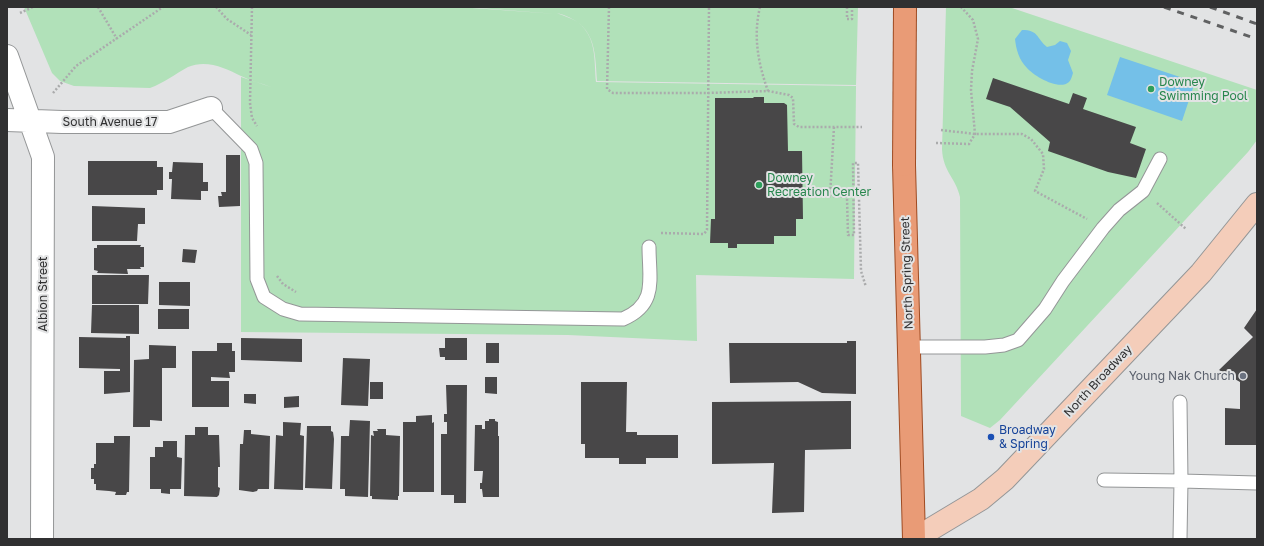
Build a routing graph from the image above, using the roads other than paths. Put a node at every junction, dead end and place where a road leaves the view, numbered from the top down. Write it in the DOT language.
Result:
graph roads {
  1 [pos="905,7"];
  2 [pos="7,56"];
  3 [pos="211,108"];
  4 [pos="7,120"];
  5 [pos="31,121"];
  6 [pos="1160,158"];
  7 [pos="1257,204"];
  8 [pos="649,247"];
  9 [pos="909,347"];
  10 [pos="1180,402"];
  11 [pos="1104,480"];
  12 [pos="1181,481"];
  13 [pos="1257,483"];
  14 [pos="42,539"];
  15 [pos="914,539"];
  16 [pos="921,539"];
  17 [pos="1180,539"];
  1 -- 9 [label="main road, North Spring Street, bridge"];
  2 -- 5 [label="street, Albion Street"];
  3 -- 5 [label="street, South Avenue 17"];
  3 -- 8 [label="lane"];
  4 -- 5 [label="street, South Avenue 17"];
  5 -- 14 [label="street, Albion Street"];
  6 -- 9 [label="lane"];
  7 -- 16 [label="main road, North Broadway"];
  9 -- 15 [label="main road, North Spring Street"];
  10 -- 12 [label="lane"];
  11 -- 12 [label="lane"];
  12 -- 13 [label="lane"];
  12 -- 17 [label="lane"];
}
